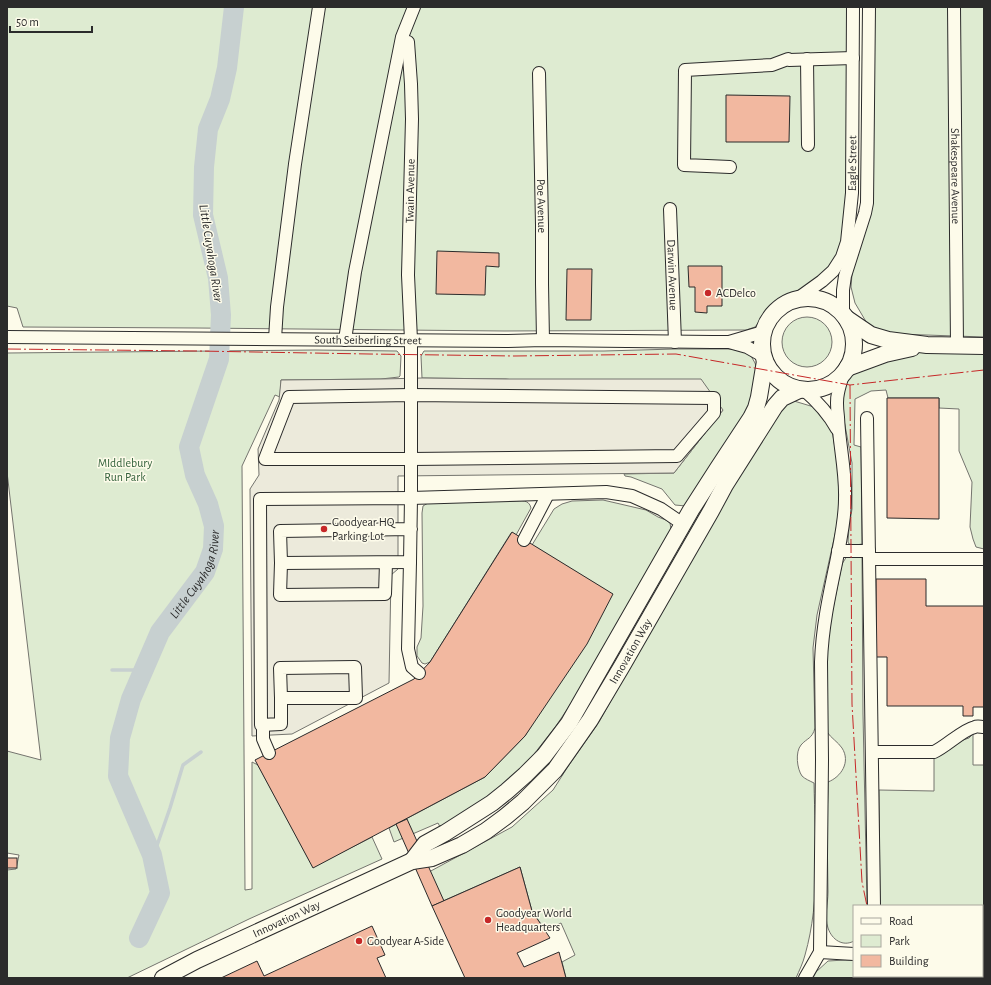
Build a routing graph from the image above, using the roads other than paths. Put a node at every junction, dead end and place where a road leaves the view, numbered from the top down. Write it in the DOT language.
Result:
graph roads {
  1 [pos="319,7"];
  2 [pos="414,7"];
  3 [pos="853,7"];
  4 [pos="869,7"];
  5 [pos="954,7"];
  6 [pos="408,42"];
  7 [pos="853,58"];
  8 [pos="807,59"];
  9 [pos="539,73"];
  10 [pos="808,145"];
  11 [pos="730,167"];
  12 [pos="670,209"];
  13 [pos="797,299"];
  14 [pos="844,316"];
  15 [pos="763,332"];
  16 [pos="7,337"];
  17 [pos="275,339"];
  18 [pos="345,340"];
  19 [pos="411,340"];
  20 [pos="543,340"];
  21 [pos="675,342"];
  22 [pos="729,342"];
  23 [pos="927,345"];
  24 [pos="957,345"];
  25 [pos="984,346"];
  26 [pos="764,359"];
  27 [pos="845,372"];
  28 [pos="802,390"];
  29 [pos="411,395"];
  30 [pos="867,418"];
  31 [pos="838,433"];
  32 [pos="411,459"];
  33 [pos="548,494"];
  34 [pos="411,498"];
  35 [pos="683,524"];
  36 [pos="411,530"];
  37 [pos="524,540"];
  38 [pos="838,551"];
  39 [pos="870,555"];
  40 [pos="984,559"];
  41 [pos="386,562"];
  42 [pos="410,562"];
  43 [pos="281,563"];
  44 [pos="419,673"];
  45 [pos="281,698"];
  46 [pos="263,725"];
  47 [pos="984,727"];
  48 [pos="872,752"];
  49 [pos="269,753"];
  50 [pos="412,861"];
  51 [pos="874,905"];
  52 [pos="820,952"];
  53 [pos="853,954"];
  54 [pos="163,978"];
  55 [pos="805,978"];
  1 -- 17 [label="street"];
  2 -- 18 [label="street"];
  3 -- 7 [label="street, Eagle Street"];
  4 -- 14 [label="street, Eagle Street"];
  5 -- 24 [label="street, Shakespeare Avenue"];
  6 -- 19 [label="street, Twain Avenue"];
  7 -- 8 [label="street"];
  7 -- 13 [label="street, Eagle Street"];
  8 -- 10 [label="street"];
  8 -- 11 [label="street"];
  9 -- 20 [label="street, Poe Avenue"];
  12 -- 21 [label="street, Darwin Avenue"];
  13 -- 14 [label="main road"];
  13 -- 15 [label="main road"];
  14 -- 23 [label="main road"];
  14 -- 27 [label="main road"];
  15 -- 22 [label="street, South Seiberling Street"];
  15 -- 26 [label="main road"];
  16 -- 17 [label="street, South Seiberling Street"];
  17 -- 18 [label="street, South Seiberling Street"];
  18 -- 19 [label="street, South Seiberling Street"];
  19 -- 20 [label="street, South Seiberling Street"];
  19 -- 29 [label="street, Twain Avenue"];
  20 -- 21 [label="street, South Seiberling Street"];
  21 -- 22 [label="street, South Seiberling Street"];
  22 -- 26 [label="street, South Seiberling Street"];
  23 -- 24 [label="main road"];
  23 -- 27 [label="main road"];
  24 -- 25 [label="main road"];
  26 -- 28 [label="main road"];
  26 -- 35 [label="main road, Innovation Way"];
  27 -- 28 [label="main road"];
  27 -- 31 [label="street"];
  28 -- 31 [label="street"];
  28 -- 50 [label="main road, Innovation Way"];
  29 -- 32 [label="street, Twain Avenue"];
  29 -- 32 [label="street"];
  29 -- 32 [label="street"];
  30 -- 39 [label="street"];
  31 -- 38 [label="street"];
  32 -- 34 [label="street, Twain Avenue"];
  33 -- 34 [label="street"];
  33 -- 35 [label="street"];
  33 -- 37 [label="street"];
  34 -- 36 [label="street, Twain Avenue"];
  34 -- 46 [label="street"];
  35 -- 50 [label="main road, Innovation Way"];
  36 -- 42 [label="street, Twain Avenue"];
  36 -- 43 [label="street"];
  38 -- 39 [label="street"];
  38 -- 52 [label="street"];
  39 -- 40 [label="street"];
  39 -- 48 [label="street"];
  41 -- 42 [label="street"];
  41 -- 43 [label="street"];
  41 -- 43 [label="street"];
  42 -- 44 [label="street, Twain Avenue"];
  45 -- 45 [label="street"];
  45 -- 46 [label="street"];
  46 -- 49 [label="street"];
  47 -- 48 [label="street"];
  48 -- 51 [label="street"];
  50 -- 54 [label="main road, Innovation Way"];
  52 -- 53 [label="street"];
  52 -- 55 [label="street"];
}
